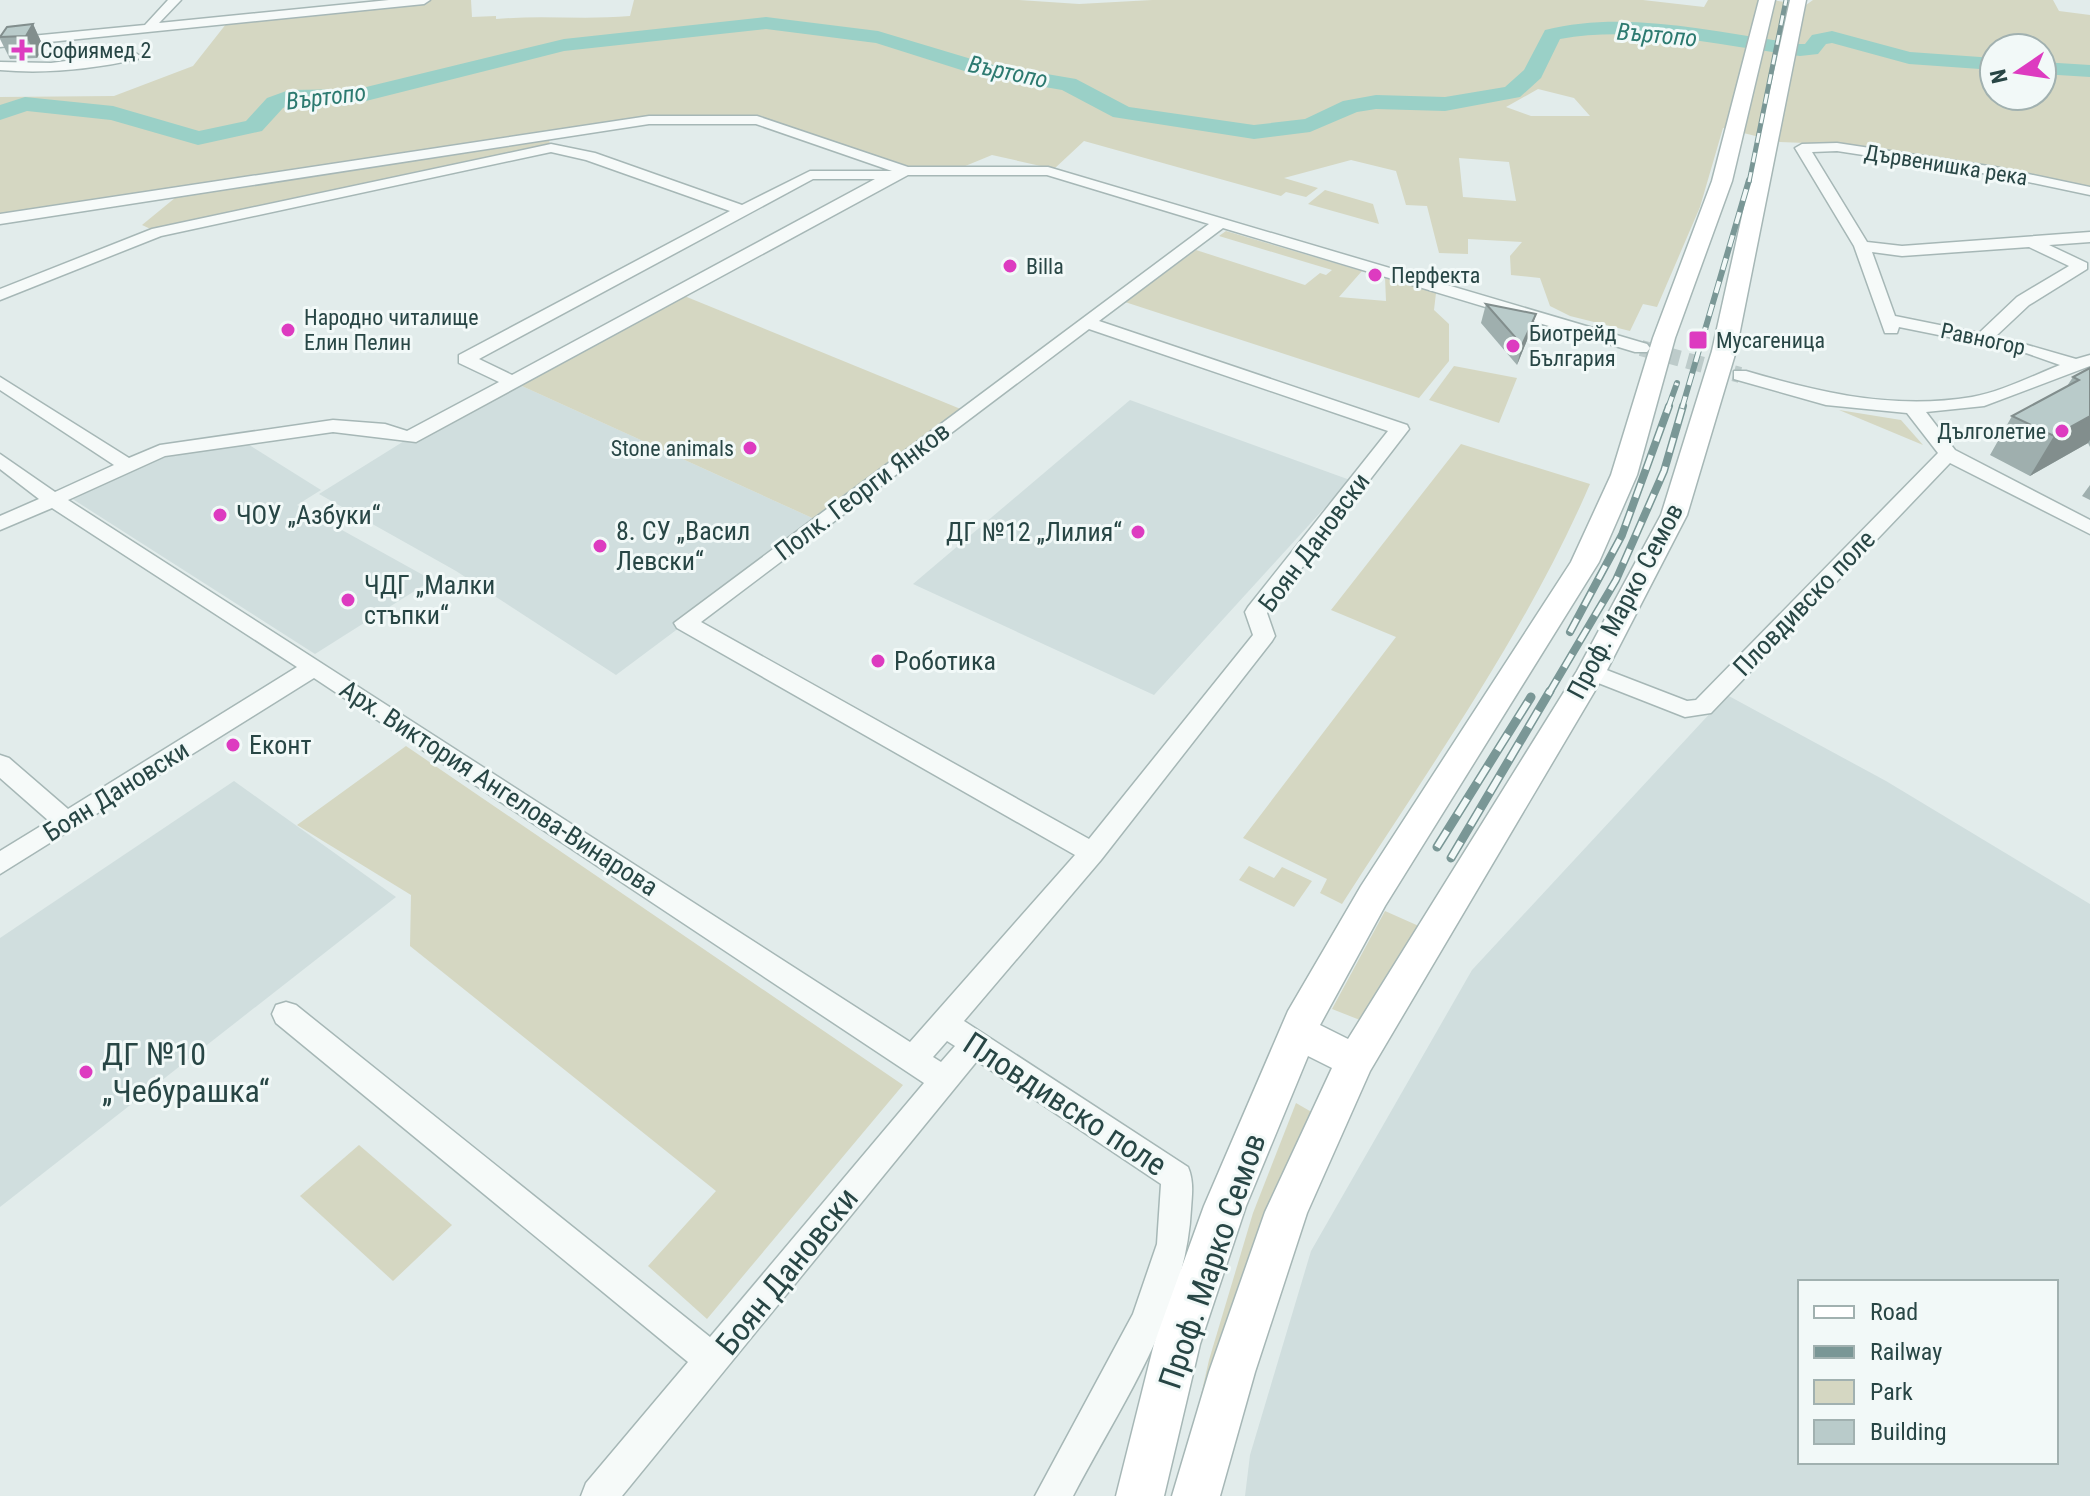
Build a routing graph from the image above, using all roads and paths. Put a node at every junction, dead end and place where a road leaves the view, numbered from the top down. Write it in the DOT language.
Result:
graph roads {
  1 [pos="175,0"];
  2 [pos="424,0"];
  3 [pos="1767,0"];
  4 [pos="1798,2"];
  5 [pos="149,27"];
  6 [pos="5,42"];
  7 [pos="134,56"];
  8 [pos="0,64"];
  9 [pos="550,142"];
  10 [pos="1802,148"];
  11 [pos="900,173"];
  12 [pos="2090,191"];
  13 [pos="743,211"];
  14 [pos="0,219"];
  15 [pos="1220,223"];
  16 [pos="2090,237"];
  17 [pos="2035,244"];
  18 [pos="1862,246"];
  19 [pos="0,295"];
  20 [pos="1087,323"];
  21 [pos="1984,338"];
  22 [pos="1641,348"];
  23 [pos="2083,363"];
  24 [pos="1740,375"];
  25 [pos="0,382"];
  26 [pos="513,382"];
  27 [pos="1913,408"];
  28 [pos="1948,454"];
  29 [pos="0,460"];
  30 [pos="126,464"];
  31 [pos="52,499"];
  32 [pos="0,524"];
  33 [pos="2090,528"];
  34 [pos="314,667"];
  35 [pos="1591,672"];
  36 [pos="0,764"];
  37 [pos="67,822"];
  38 [pos="1092,853"];
  39 [pos="0,864"];
  40 [pos="286,1014"];
  41 [pos="945,1024"];
  42 [pos="1298,1032"];
  43 [pos="974,1044"];
  44 [pos="913,1060"];
  45 [pos="1355,1061"];
  46 [pos="944,1080"];
  47 [pos="713,1361"];
  48 [pos="599,1496"];
  49 [pos="1053,1496"];
  50 [pos="1140,1496"];
  51 [pos="1196,1496"];
  1 -- 5 [label="street"];
  2 -- 5 [label="street"];
  3 -- 42 [label="main road, Проф. Марко Семов"];
  4 -- 35 [label="main road, Проф. Марко Семов"];
  5 -- 6 [label="street"];
  6 -- 8 [label="street"];
  7 -- 8 [label="street"];
  9 -- 11 [label="street"];
  9 -- 13 [label="street"];
  9 -- 14 [label="street"];
  9 -- 19 [label="street"];
  10 -- 12 [label="street, Дървенишка река"];
  10 -- 18 [label="street, Равногор"];
  11 -- 13 [label="street"];
  11 -- 15 [label="street"];
  11 -- 26 [label="street"];
  13 -- 26 [label="street"];
  15 -- 20 [label="street, Полк. Георги Янков"];
  15 -- 22 [label="street"];
  16 -- 17 [label="street"];
  17 -- 18 [label="street"];
  17 -- 21 [label="street"];
  18 -- 21 [label="street, Равногор"];
  20 -- 38 [label="street, Боян Дановски"];
  20 -- 38 [label="street, Полк. Георги Янков"];
  21 -- 23 [label="street, Равногор"];
  23 -- 27 [label="street"];
  24 -- 27 [label="street"];
  25 -- 30 [label="street"];
  26 -- 30 [label="street"];
  27 -- 28 [label="street"];
  28 -- 33 [label="street"];
  28 -- 35 [label="street, Пловдивско поле"];
  29 -- 31 [label="street, Арх. Виктория Ангелова-Винарова"];
  30 -- 31 [label="street"];
  31 -- 32 [label="street"];
  31 -- 34 [label="street, Арх. Виктория Ангелова-Винарова"];
  34 -- 37 [label="street, Боян Дановски"];
  34 -- 44 [label="street, Арх. Виктория Ангелова-Винарова"];
  35 -- 45 [label="main road, Проф. Марко Семов"];
  36 -- 37 [label="street"];
  37 -- 39 [label="street, Боян Дановски"];
  38 -- 41 [label="street, Боян Дановски"];
  40 -- 47 [label="street"];
  41 -- 43 [label="street, Пловдивско поле"];
  41 -- 44 [label="street, Боян Дановски"];
  42 -- 45 [label="main road"];
  42 -- 50 [label="main road, Проф. Марко Семов"];
  43 -- 46 [label="street, Боян Дановски"];
  43 -- 49 [label="street, Пловдивско поле"];
  44 -- 46 [label="street, Арх. Виктория Ангелова-Винарова"];
  45 -- 51 [label="main road, Проф. Марко Семов"];
  46 -- 47 [label="street, Боян Дановски"];
  47 -- 48 [label="street, Боян Дановски"];
}
